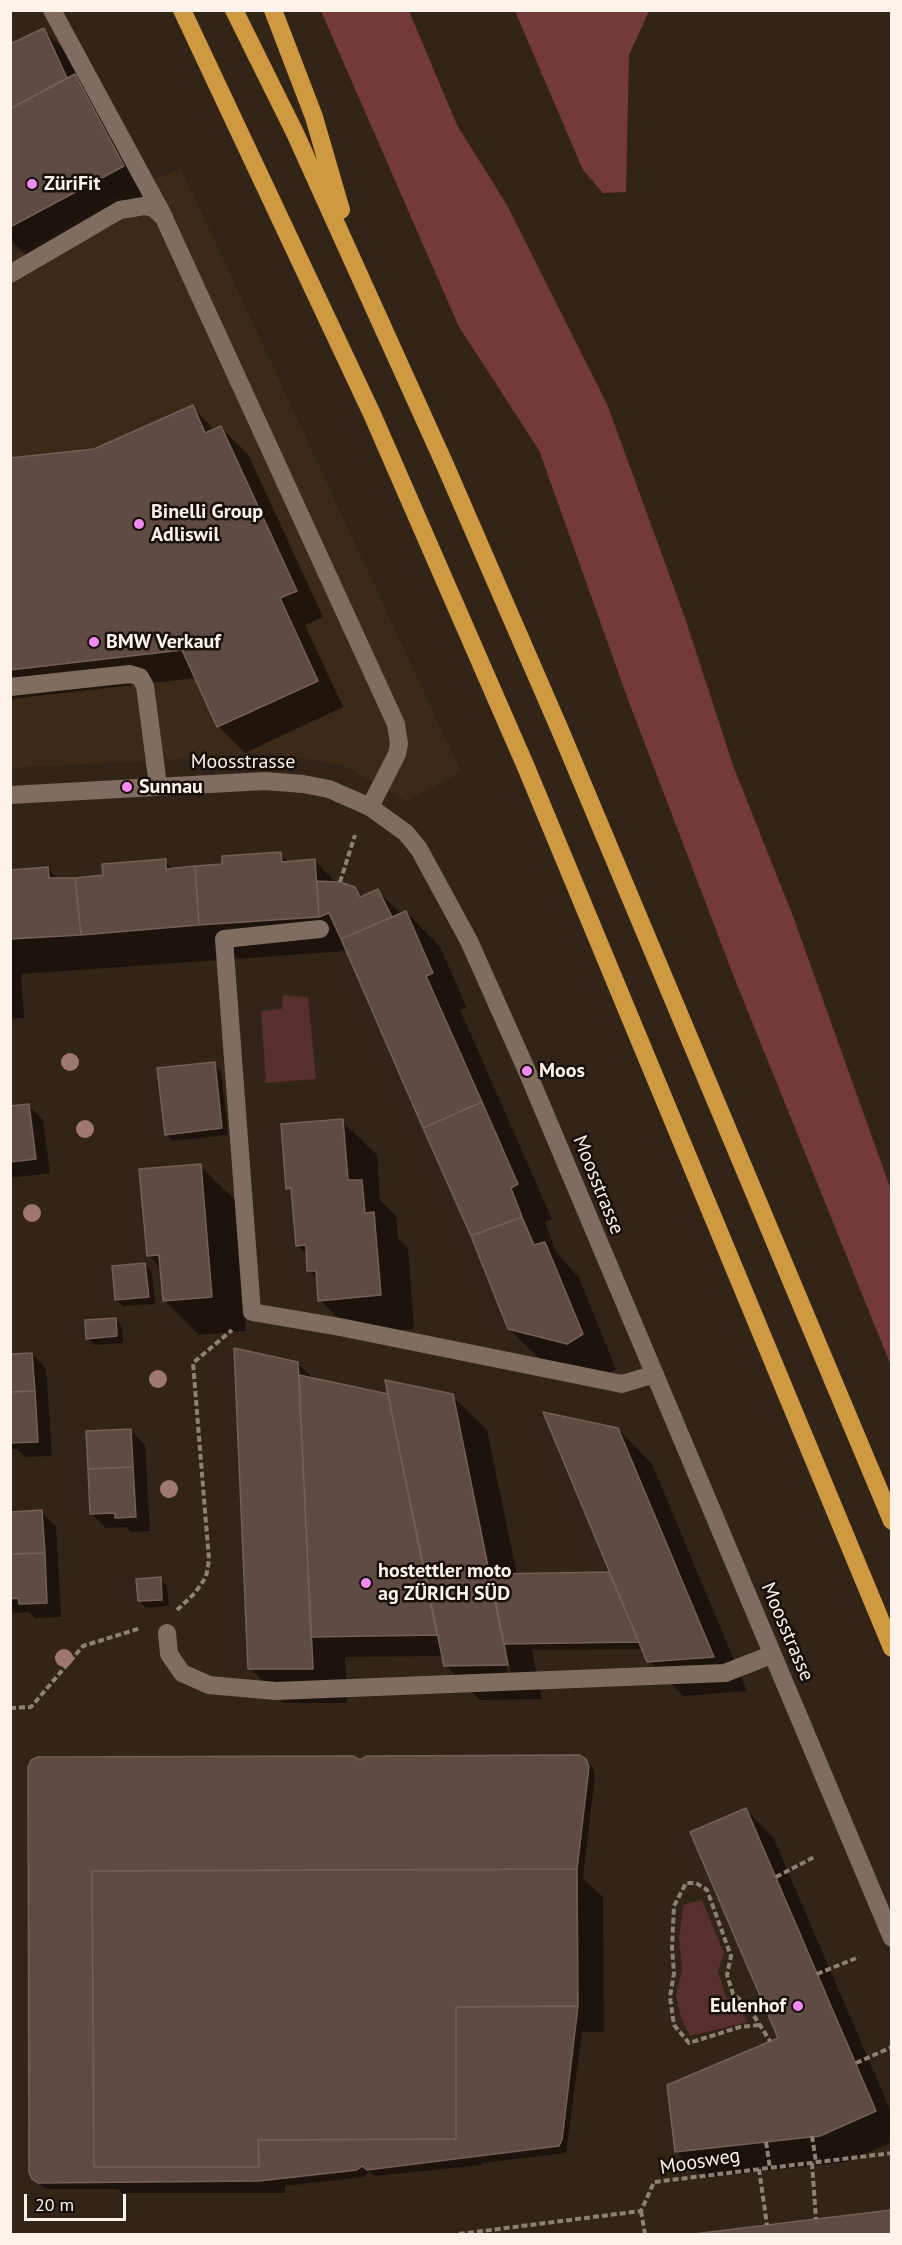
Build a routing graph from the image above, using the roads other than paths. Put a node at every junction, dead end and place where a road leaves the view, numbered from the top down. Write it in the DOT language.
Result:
graph roads {
  1 [pos="52,10"];
  2 [pos="182,10"];
  3 [pos="234,10"];
  4 [pos="273,10"];
  5 [pos="164,218"];
  6 [pos="357,268"];
  7 [pos="10,274"];
  8 [pos="10,687"];
  9 [pos="158,785"];
  10 [pos="10,795"];
  11 [pos="370,807"];
  12 [pos="320,929"];
  13 [pos="655,1374"];
  14 [pos="891,1521"];
  15 [pos="167,1633"];
  16 [pos="891,1648"];
  17 [pos="771,1654"];
  18 [pos="891,1938"];
  1 -- 5 [label="street"];
  2 -- 16 [label="highway"];
  3 -- 6 [label="highway"];
  4 -- 6 [label="highway"];
  5 -- 7 [label="street"];
  5 -- 11 [label="street"];
  6 -- 14 [label="highway"];
  8 -- 9 [label="street"];
  9 -- 10 [label="street, Moosstrasse"];
  9 -- 11 [label="street, Moosstrasse"];
  11 -- 13 [label="street, Moosstrasse"];
  12 -- 13 [label="street"];
  13 -- 17 [label="street, Moosstrasse"];
  15 -- 17 [label="street"];
  17 -- 18 [label="street, Moosstrasse"];
}
